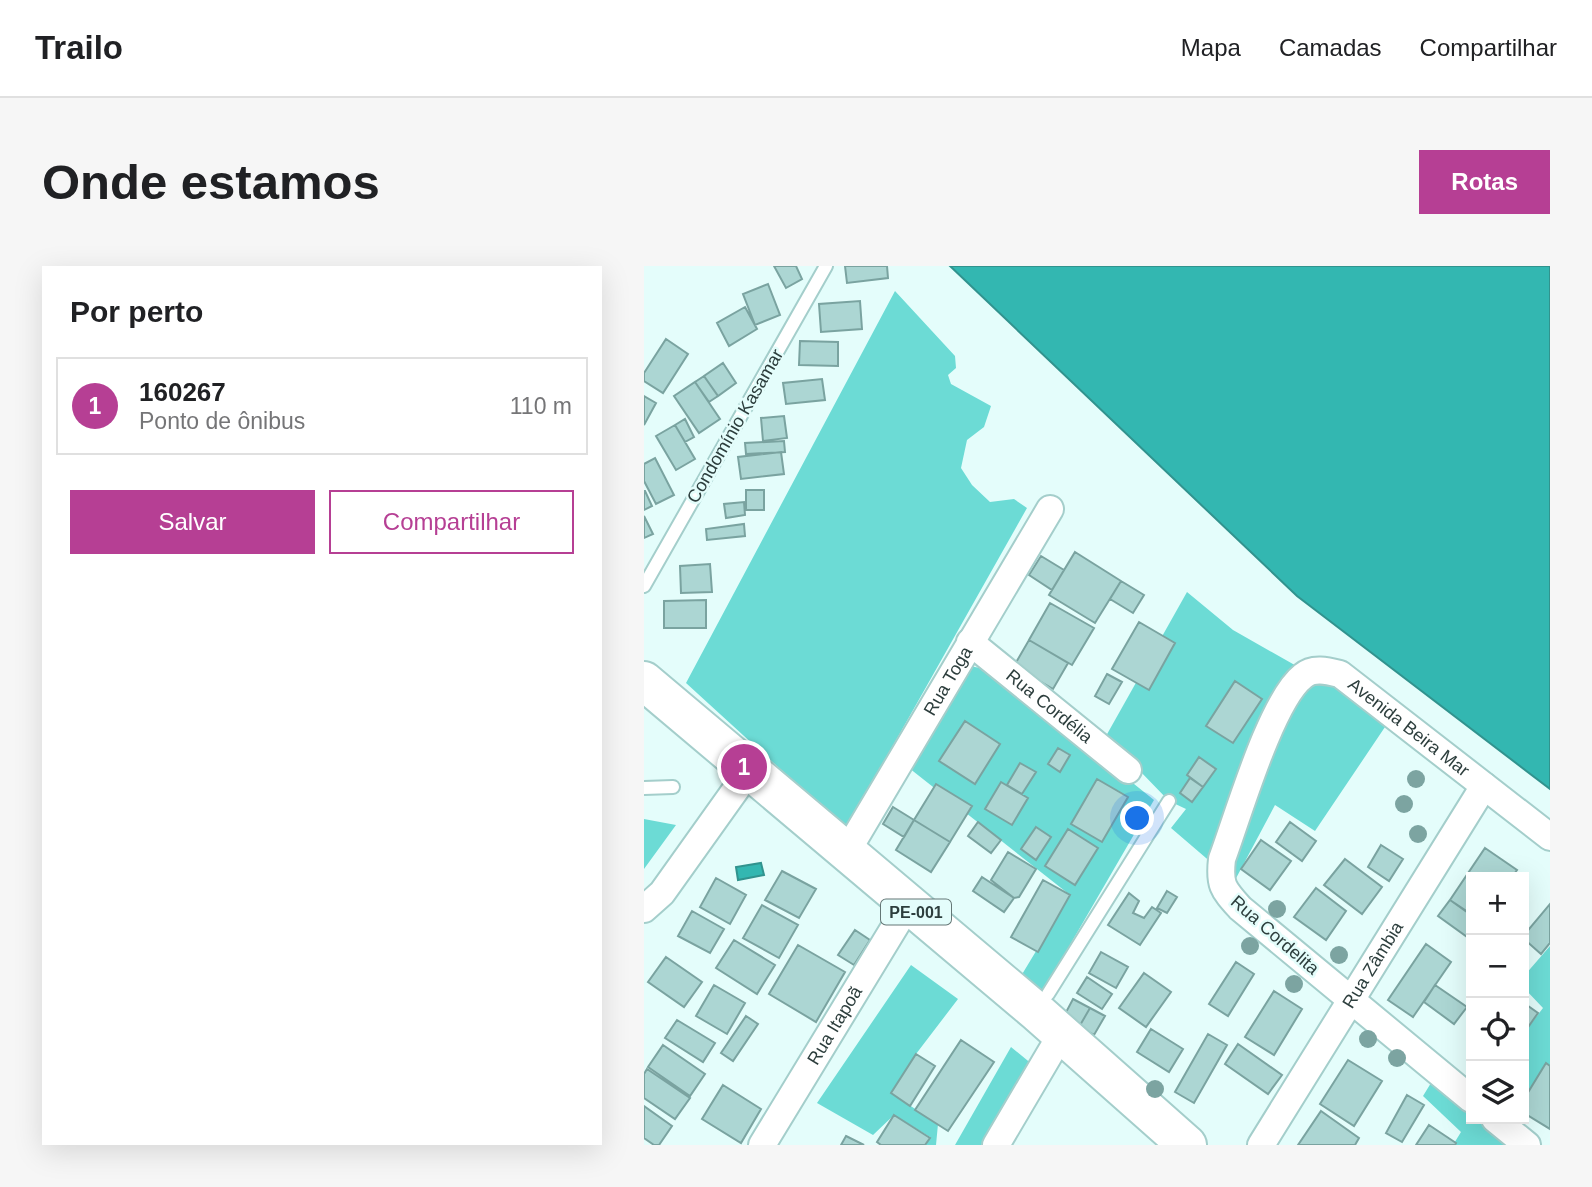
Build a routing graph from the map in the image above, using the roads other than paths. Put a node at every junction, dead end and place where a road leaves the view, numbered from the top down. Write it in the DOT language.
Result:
graph roads {
  1 [pos="826,266"];
  2 [pos="1050,509"];
  3 [pos="644,586"];
  4 [pos="970,642"];
  5 [pos="644,681"];
  6 [pos="1128,770"];
  7 [pos="749,771"];
  8 [pos="1485,786"];
  9 [pos="673,787"];
  10 [pos="644,788"];
  11 [pos="1169,801"];
  12 [pos="1550,837"];
  13 [pos="846,853"];
  14 [pos="1222,859"];
  15 [pos="908,905"];
  16 [pos="644,909"];
  17 [pos="1351,1001"];
  18 [pos="1050,1013"];
  19 [pos="1466,1095"];
  20 [pos="1501,1124"];
  21 [pos="762,1145"];
  22 [pos="996,1145"];
  23 [pos="1187,1145"];
  24 [pos="1261,1145"];
  25 [pos="1527,1145"];
  1 -- 3 [label="lane, Condomínio Kasamar"];
  2 -- 4 [label="street, Rua Toga"];
  4 -- 6 [label="street, Rua Cordélia"];
  4 -- 13 [label="street, Rua Toga"];
  5 -- 7 [label="main road, PE-001"];
  7 -- 13 [label="main road, PE-001"];
  7 -- 16 [label="street"];
  8 -- 12 [label="street, Avenida Beira Mar"];
  8 -- 14 [label="street, Avenida Beira Mar"];
  8 -- 17 [label="street, Rua Zâmbia"];
  9 -- 10 [label="lane"];
  11 -- 18 [label="lane"];
  13 -- 15 [label="main road, PE-001"];
  14 -- 17 [label="street, Rua Cordelita"];
  15 -- 18 [label="main road, PE-001"];
  15 -- 21 [label="street, Rua Itapoã"];
  17 -- 19 [label="street, Rua Cordelita"];
  17 -- 24 [label="street, Rua Zâmbia"];
  18 -- 22 [label="street"];
  18 -- 23 [label="main road, PE-001"];
  20 -- 25 [label="street"];
}
